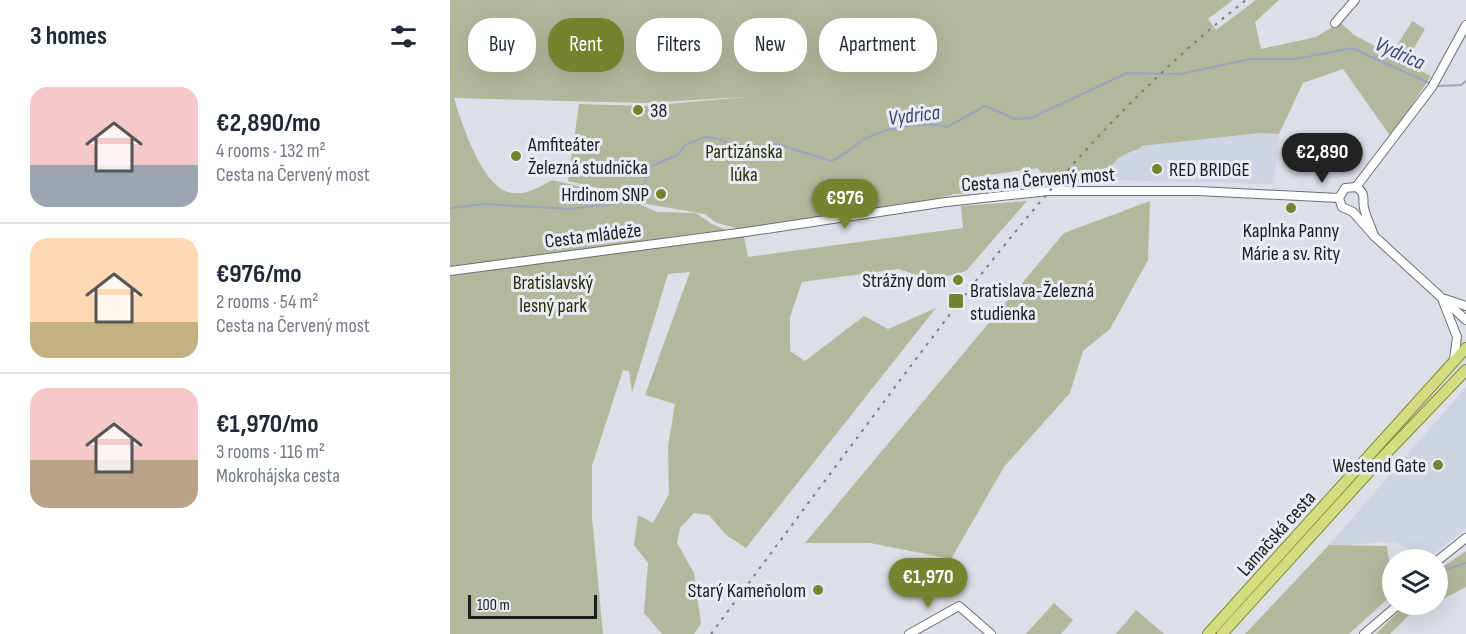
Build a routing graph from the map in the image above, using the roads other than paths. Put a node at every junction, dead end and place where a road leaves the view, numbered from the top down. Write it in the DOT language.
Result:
graph roads {
  1 [pos="1355,0"];
  2 [pos="1335,23"];
  3 [pos="1466,25"];
  4 [pos="1356,187"];
  5 [pos="1339,198"];
  6 [pos="1363,206"];
  7 [pos="1353,212"];
  8 [pos="740,233"];
  9 [pos="1374,236"];
  10 [pos="450,271"];
  11 [pos="1442,298"];
  12 [pos="1466,306"];
  13 [pos="1466,320"];
  14 [pos="1466,348"];
  15 [pos="1454,361"];
  16 [pos="1466,370"];
  17 [pos="1466,538"];
  18 [pos="1448,552"];
  19 [pos="1386,615"];
  20 [pos="980,631"];
  21 [pos="909,634"];
  22 [pos="991,634"];
  23 [pos="1208,634"];
  24 [pos="1222,634"];
  25 [pos="1364,634"];
  1 -- 2 [label="street"];
  3 -- 4 [label="street"];
  4 -- 5 [label="street"];
  4 -- 6 [label="street"];
  5 -- 7 [label="street"];
  5 -- 8 [label="street, Cesta na Červený most"];
  6 -- 7 [label="street"];
  6 -- 9 [label="street"];
  7 -- 9 [label="street"];
  8 -- 10 [label="street, Cesta mládeže"];
  9 -- 11 [label="street"];
  11 -- 12 [label="street"];
  11 -- 13 [label="street"];
  11 -- 15 [label="street"];
  14 -- 15 [label="main road, Lamačská cesta"];
  15 -- 23 [label="main road, Lamačská cesta"];
  16 -- 24 [label="main road, Lamačská cesta"];
  17 -- 18 [label="street"];
  19 -- 25 [label="street"];
  20 -- 21 [label="street"];
  20 -- 22 [label="street"];
}
